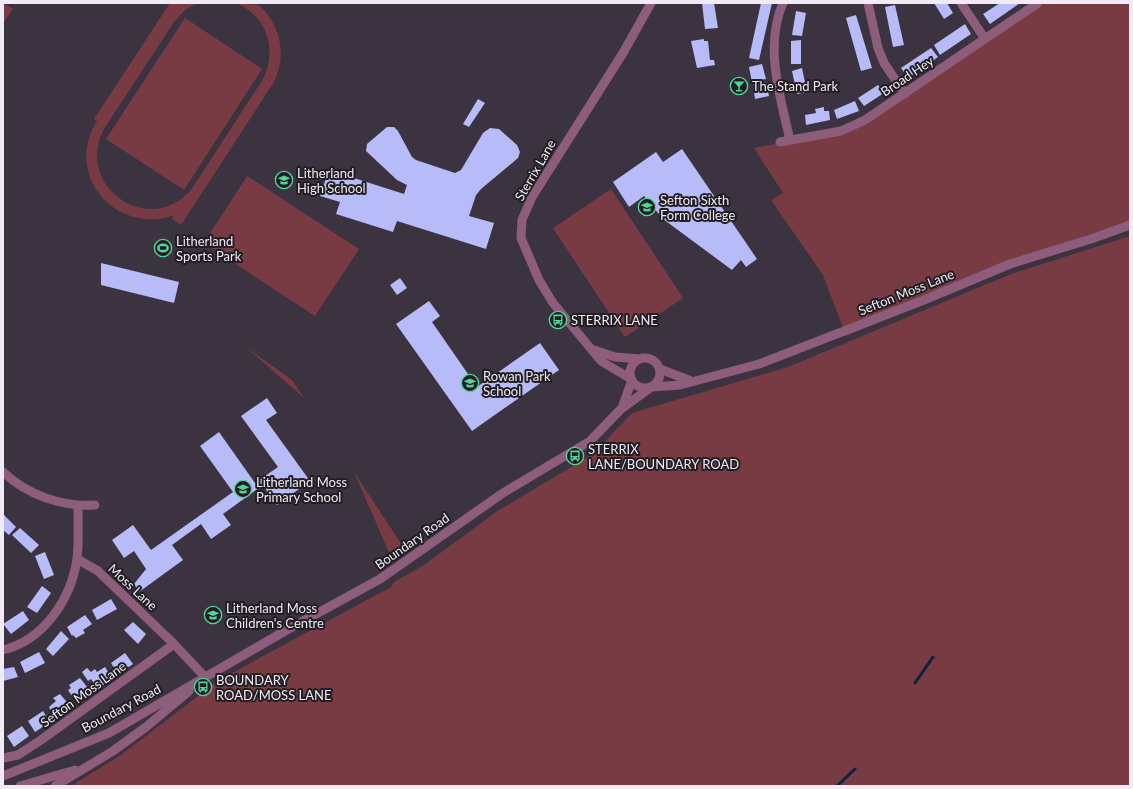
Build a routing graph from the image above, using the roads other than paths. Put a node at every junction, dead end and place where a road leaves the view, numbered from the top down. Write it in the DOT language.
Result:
graph roads {
  1 [pos="651,3"];
  2 [pos="783,3"];
  3 [pos="868,3"];
  4 [pos="961,3"];
  5 [pos="1038,3"];
  6 [pos="985,38"];
  7 [pos="905,94"];
  8 [pos="790,140"];
  9 [pos="780,142"];
  10 [pos="1130,225"];
  11 [pos="594,350"];
  12 [pos="640,359"];
  13 [pos="660,369"];
  14 [pos="632,379"];
  15 [pos="691,381"];
  16 [pos="650,387"];
  17 [pos="621,409"];
  18 [pos="3,472"];
  19 [pos="95,505"];
  20 [pos="78,506"];
  21 [pos="77,559"];
  22 [pos="174,644"];
  23 [pos="3,650"];
  24 [pos="205,677"];
  25 [pos="3,758"];
  26 [pos="88,766"];
  27 [pos="3,776"];
  28 [pos="20,786"];
  29 [pos="55,786"];
  1 -- 11 [label="street, Sterrix Lane"];
  2 -- 8 [label="street"];
  3 -- 7 [label="street"];
  4 -- 6 [label="street"];
  5 -- 6 [label="street, Broad Hey"];
  6 -- 7 [label="street, Broad Hey"];
  7 -- 8 [label="street, Broad Hey"];
  8 -- 9 [label="street, Broad Hey"];
  10 -- 15 [label="street, Sefton Moss Lane"];
  11 -- 12 [label="street"];
  11 -- 14 [label="street, Sterrix Lane"];
  12 -- 13 [label="street"];
  12 -- 14 [label="street"];
  13 -- 15 [label="street"];
  13 -- 16 [label="street"];
  14 -- 16 [label="street"];
  14 -- 17 [label="street, Boundary Road"];
  15 -- 16 [label="street, Sefton Moss Lane"];
  16 -- 17 [label="street, Boundary Road"];
  17 -- 24 [label="street, Boundary Road"];
  18 -- 20 [label="street"];
  19 -- 20 [label="street"];
  20 -- 21 [label="street"];
  21 -- 22 [label="street, Moss Lane"];
  21 -- 23 [label="street"];
  22 -- 24 [label="street, Moss Lane"];
  22 -- 25 [label="street, Sefton Moss Lane"];
  24 -- 26 [label="street, Boundary Road"];
  24 -- 27 [label="street, Boundary Road"];
  26 -- 28 [label="street"];
  26 -- 29 [label="street, Boundary Road"];
}
